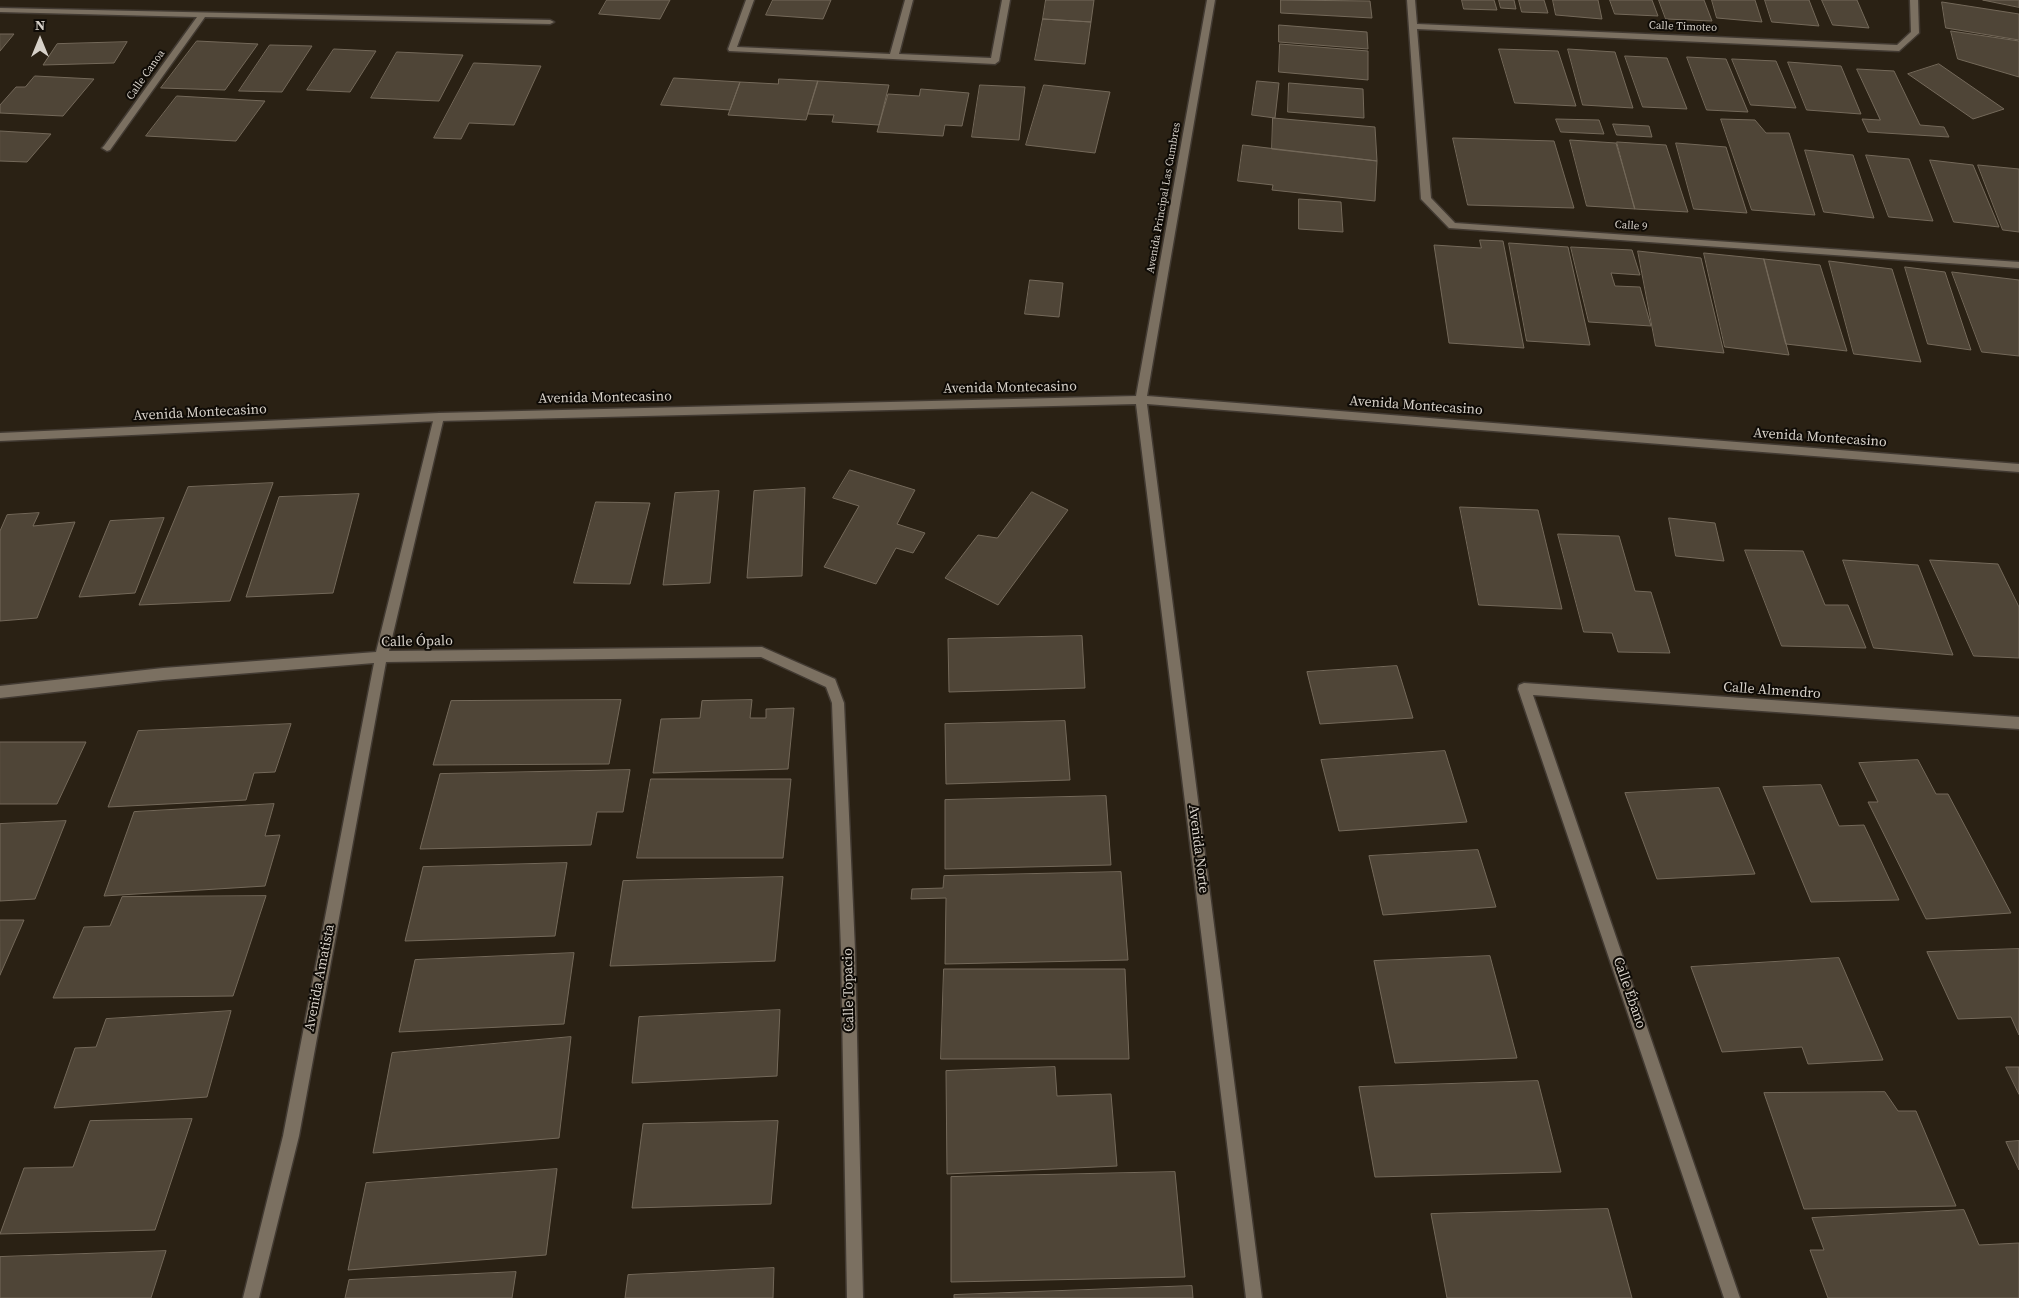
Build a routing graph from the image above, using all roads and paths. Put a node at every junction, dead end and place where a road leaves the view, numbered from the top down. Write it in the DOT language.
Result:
graph roads {
  1 [pos="750,0"];
  2 [pos="909,0"];
  3 [pos="1006,0"];
  4 [pos="1211,0"];
  5 [pos="1411,0"];
  6 [pos="1914,0"];
  7 [pos="0,10"];
  8 [pos="202,15"];
  9 [pos="550,22"];
  10 [pos="1412,26"];
  11 [pos="894,56"];
  12 [pos="107,148"];
  13 [pos="2019,265"];
  14 [pos="1142,400"];
  15 [pos="439,417"];
  16 [pos="0,437"];
  17 [pos="2019,468"];
  18 [pos="381,657"];
  19 [pos="831,683"];
  20 [pos="1524,689"];
  21 [pos="0,692"];
  22 [pos="2019,723"];
  23 [pos="251,1298"];
  24 [pos="855,1298"];
  25 [pos="1254,1298"];
  26 [pos="1732,1298"];
  1 -- 11 [label="street"];
  2 -- 11 [label="street"];
  3 -- 11 [label="street"];
  4 -- 14 [label="street, Avenida Principal Las Cumbres"];
  5 -- 10 [label="street, Calle 9"];
  6 -- 10 [label="street, Calle Timoteo"];
  7 -- 8 [label="street"];
  8 -- 9 [label="street"];
  8 -- 12 [label="street, Calle Canoa"];
  10 -- 13 [label="street, Calle 9"];
  14 -- 15 [label="street, Avenida Montecasino"];
  14 -- 17 [label="street, Avenida Montecasino"];
  14 -- 25 [label="street, Avenida Norte"];
  15 -- 16 [label="street, Avenida Montecasino"];
  15 -- 18 [label="street, Avenida Amatista"];
  18 -- 19 [label="street, Calle Ópalo"];
  18 -- 21 [label="street, Calle Ópalo"];
  18 -- 23 [label="street, Avenida Amatista"];
  19 -- 24 [label="street, Calle Topacio"];
  20 -- 22 [label="street, Calle Almendro"];
  20 -- 26 [label="street, Calle Ébano"];
}
